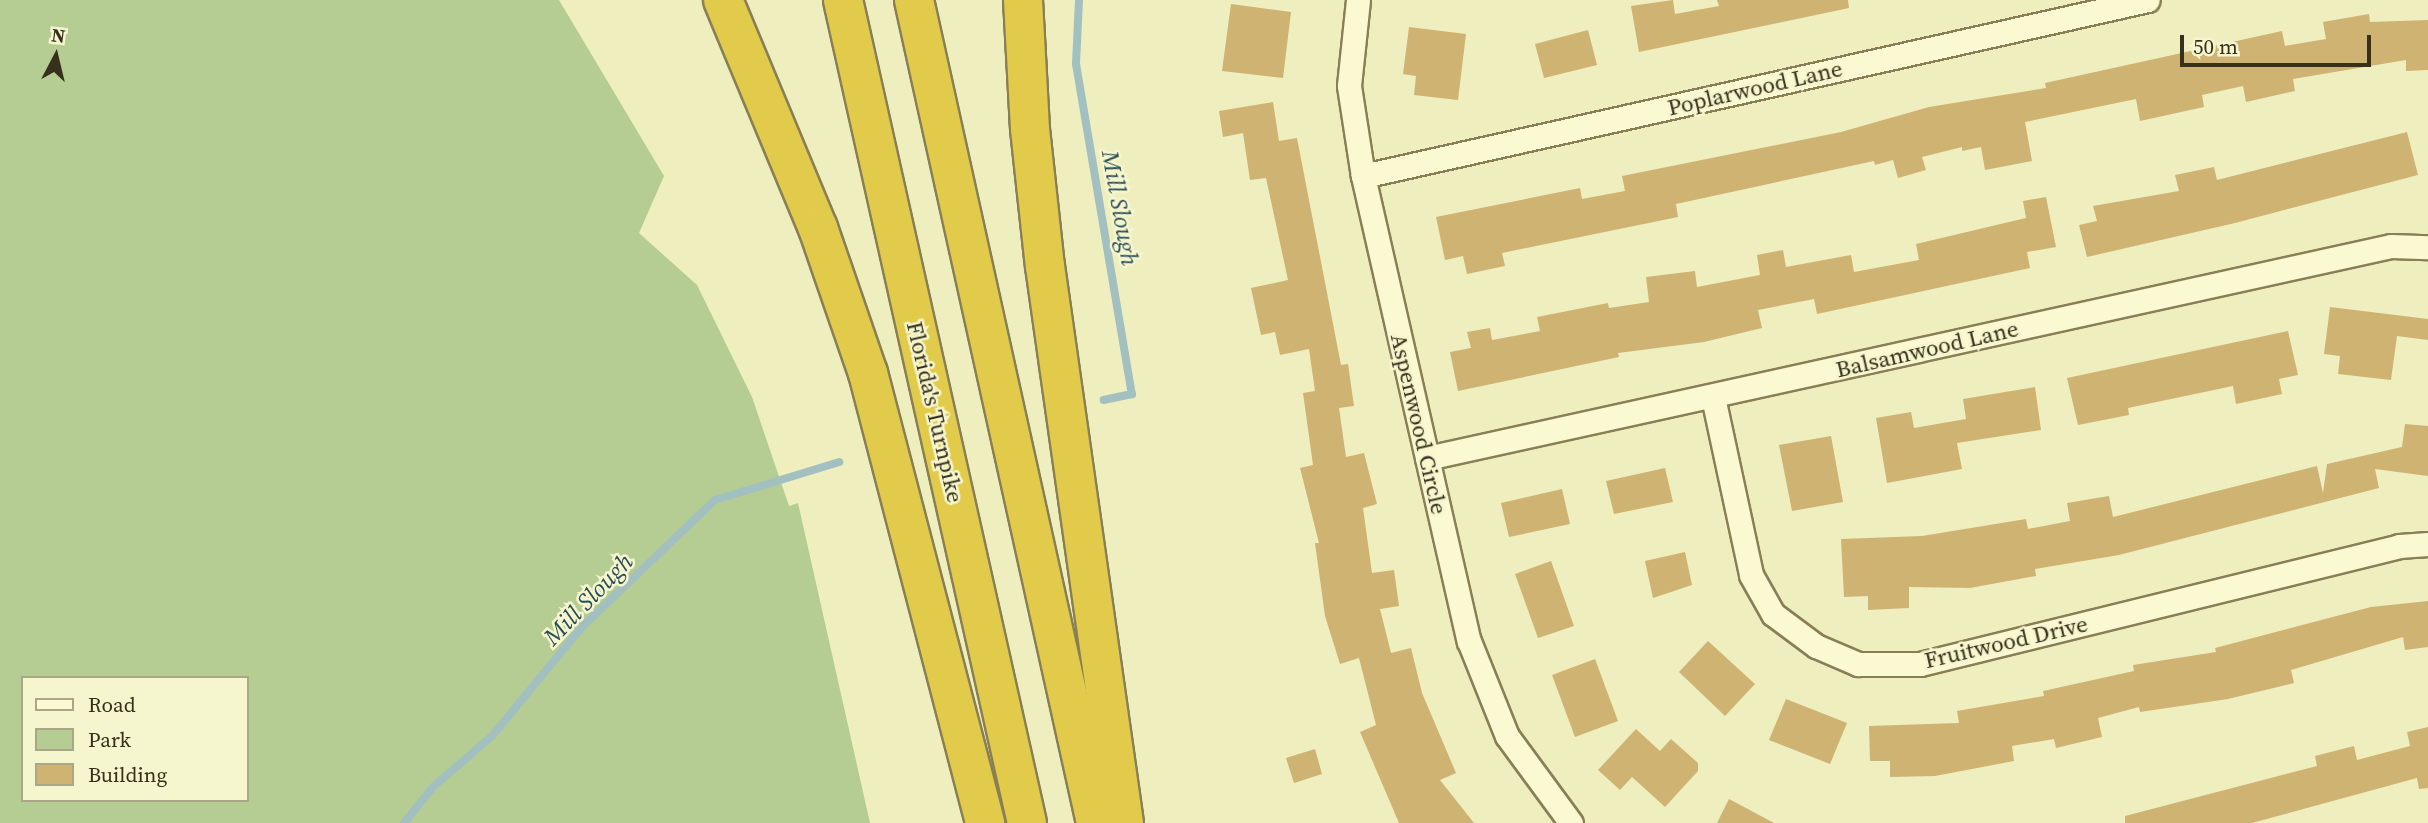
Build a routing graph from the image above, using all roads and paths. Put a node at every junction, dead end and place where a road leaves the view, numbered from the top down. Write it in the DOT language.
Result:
graph roads {
  1 [pos="723,0"];
  2 [pos="843,0"];
  3 [pos="914,0"];
  4 [pos="1023,0"];
  5 [pos="1358,0"];
  6 [pos="2148,0"];
  7 [pos="1363,176"];
  8 [pos="2428,247"];
  9 [pos="1713,397"];
  10 [pos="1427,458"];
  11 [pos="2428,544"];
  12 [pos="985,823"];
  13 [pos="1027,823"];
  14 [pos="1096,823"];
  15 [pos="1124,823"];
  16 [pos="1571,823"];
  1 -- 12 [label="highway"];
  2 -- 13 [label="highway, Florida's Turnpike"];
  3 -- 14 [label="highway"];
  4 -- 15 [label="highway"];
  5 -- 7 [label="street, Aspenwood Circle"];
  6 -- 7 [label="street, Poplarwood Lane"];
  7 -- 10 [label="street, Aspenwood Circle"];
  8 -- 9 [label="street, Balsamwood Lane"];
  9 -- 10 [label="street, Balsamwood Lane"];
  9 -- 11 [label="street, Fruitwood Drive"];
  10 -- 16 [label="street, Aspenwood Circle"];
}
